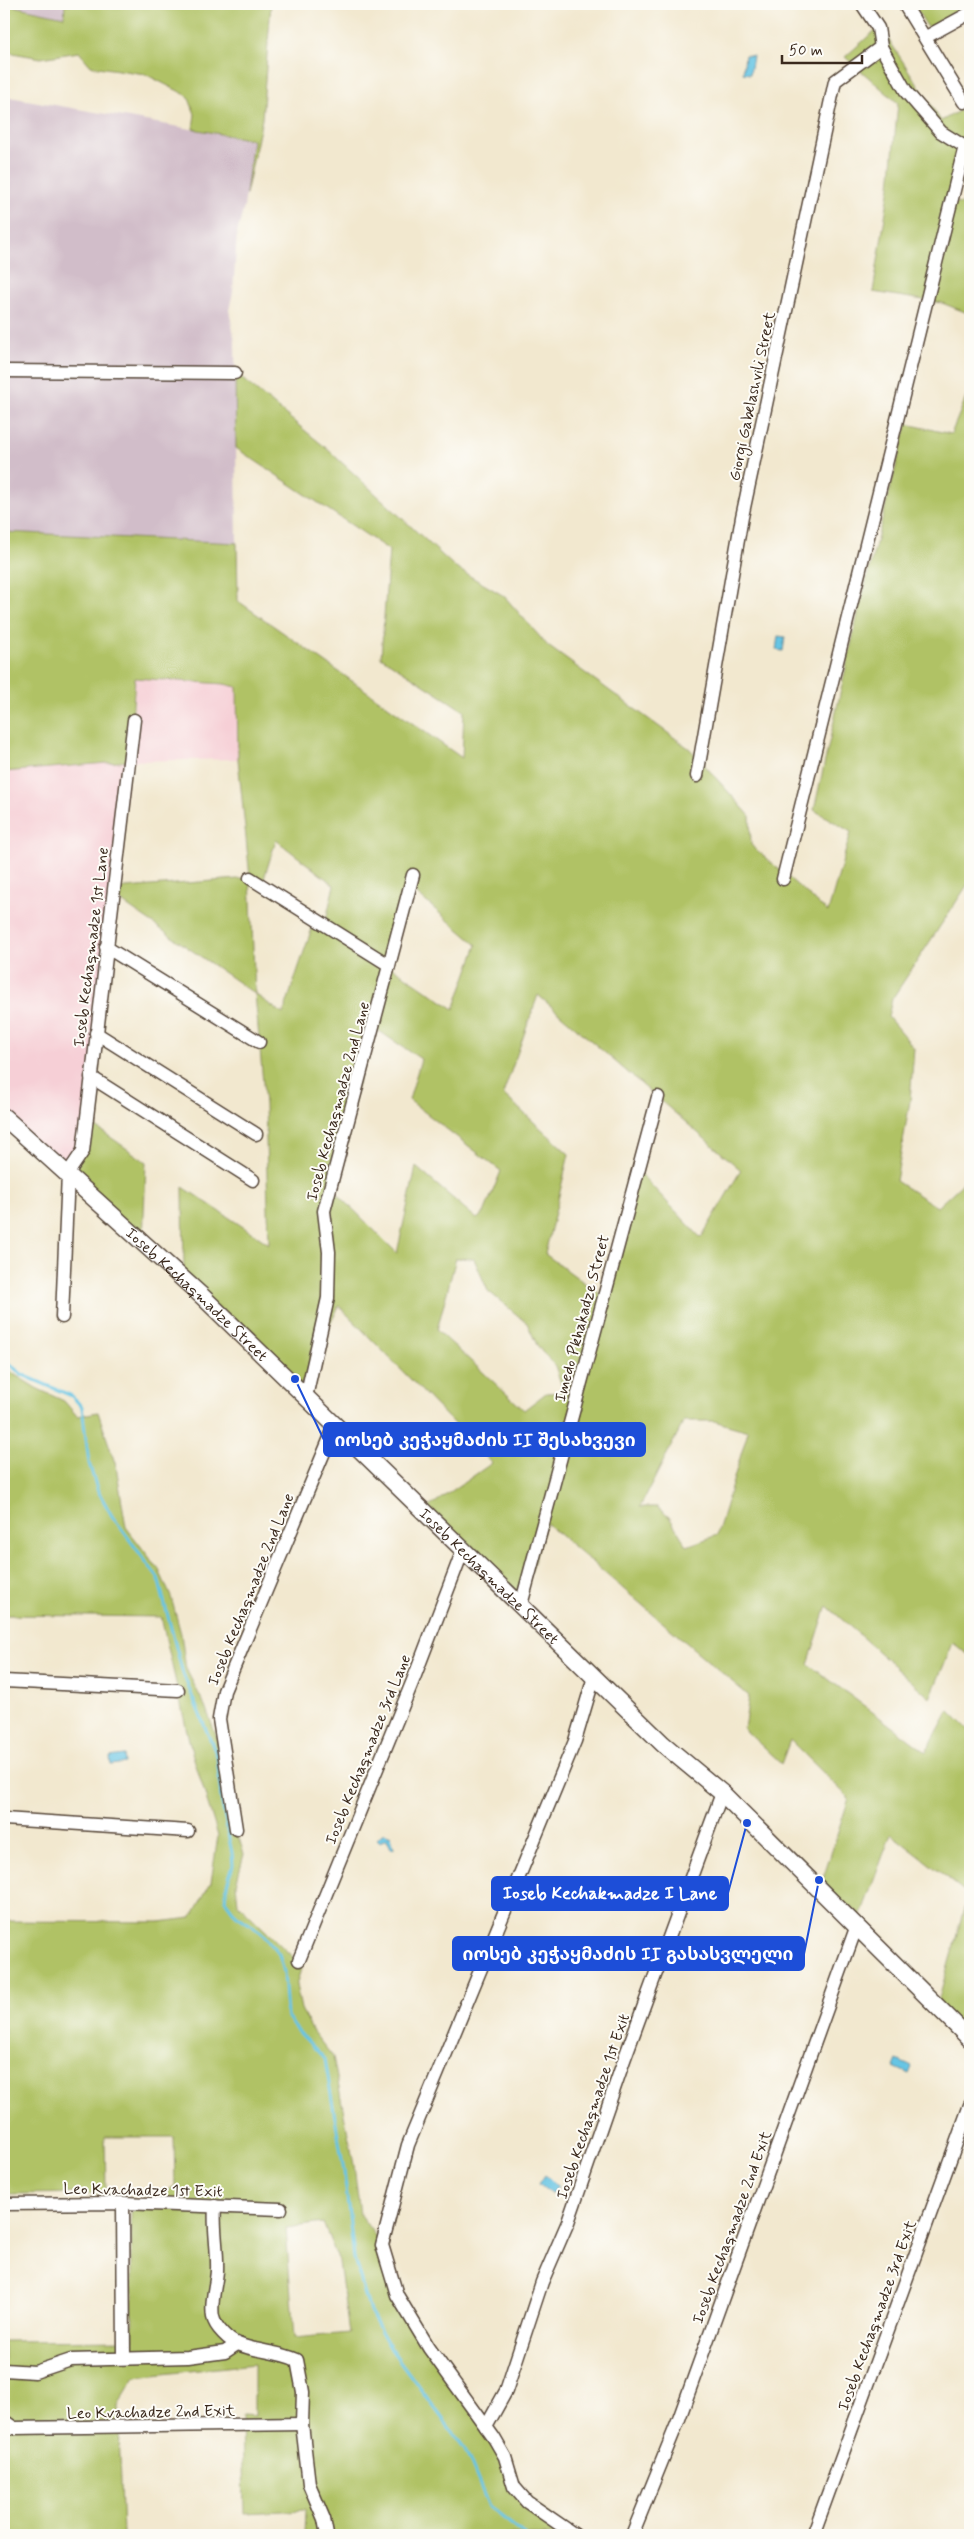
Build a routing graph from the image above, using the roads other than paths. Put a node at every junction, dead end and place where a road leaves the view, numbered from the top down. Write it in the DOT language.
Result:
graph roads {
  1 [pos="862,4"];
  2 [pos="904,4"];
  3 [pos="970,13"];
  4 [pos="926,37"];
  5 [pos="881,47"];
  6 [pos="964,102"];
  7 [pos="968,148"];
  8 [pos="4,371"];
  9 [pos="235,373"];
  10 [pos="134,720"];
  11 [pos="697,776"];
  12 [pos="413,875"];
  13 [pos="250,878"];
  14 [pos="783,879"];
  15 [pos="106,948"];
  16 [pos="389,966"];
  17 [pos="96,1033"];
  18 [pos="259,1042"];
  19 [pos="91,1077"];
  20 [pos="658,1097"];
  21 [pos="4,1117"];
  22 [pos="256,1134"];
  23 [pos="68,1173"];
  24 [pos="253,1180"];
  25 [pos="62,1317"];
  26 [pos="306,1397"];
  27 [pos="335,1426"];
  28 [pos="464,1550"];
  29 [pos="521,1605"];
  30 [pos="594,1677"];
  31 [pos="4,1681"];
  32 [pos="178,1690"];
  33 [pos="722,1793"];
  34 [pos="4,1819"];
  35 [pos="236,1829"];
  36 [pos="188,1831"];
  37 [pos="856,1928"];
  38 [pos="299,1960"];
  39 [pos="970,2039"];
  40 [pos="970,2105"];
  41 [pos="123,2203"];
  42 [pos="4,2204"];
  43 [pos="215,2206"];
  44 [pos="281,2209"];
  45 [pos="238,2344"];
  46 [pos="124,2357"];
  47 [pos="4,2370"];
  48 [pos="4,2422"];
  49 [pos="302,2424"];
  50 [pos="486,2427"];
  51 [pos="327,2535"];
  52 [pos="575,2535"];
  53 [pos="632,2535"];
  54 [pos="813,2535"];
  1 -- 5 [label="street"];
  2 -- 4 [label="street"];
  3 -- 4 [label="street"];
  4 -- 6 [label="street"];
  5 -- 7 [label="street"];
  5 -- 11 [label="street, Giorgi Gabelashvili Street"];
  7 -- 14 [label="street"];
  8 -- 9 [label="street"];
  10 -- 15 [label="street, Ioseb Kechaqmadze 1st Lane"];
  12 -- 16 [label="street, Ioseb Kechaqmadze 2nd Lane"];
  13 -- 16 [label="street"];
  15 -- 17 [label="street, Ioseb Kechaqmadze 1st Lane"];
  15 -- 18 [label="street"];
  16 -- 26 [label="street, Ioseb Kechaqmadze 2nd Lane"];
  17 -- 19 [label="street, Ioseb Kechaqmadze 1st Lane"];
  17 -- 22 [label="street"];
  19 -- 23 [label="street, Ioseb Kechaqmadze 1st Lane"];
  19 -- 24 [label="street"];
  20 -- 29 [label="street, Imedo Pkhakadze Street"];
  21 -- 23 [label="street, Ioseb Kechaqmadze Street"];
  23 -- 25 [label="street"];
  23 -- 26 [label="street, Ioseb Kechaqmadze Street"];
  26 -- 27 [label="street, Ioseb Kechaqmadze Street"];
  27 -- 28 [label="street, Ioseb Kechaqmadze Street"];
  27 -- 35 [label="street, Ioseb Kechaqmadze 2nd Lane"];
  28 -- 29 [label="street, Ioseb Kechaqmadze Street"];
  28 -- 38 [label="street, Ioseb Kechaqmadze 3rd Lane"];
  29 -- 30 [label="street, Ioseb Kechaqmadze Street"];
  30 -- 33 [label="street, Ioseb Kechaqmadze Street"];
  30 -- 50 [label="street"];
  31 -- 32 [label="street"];
  33 -- 37 [label="street, Ioseb Kechaqmadze Street"];
  33 -- 50 [label="street, Ioseb Kechaqmadze 1st Exit"];
  34 -- 36 [label="street"];
  37 -- 39 [label="street, Ioseb Kechaqmadze Street"];
  37 -- 53 [label="street, Ioseb Kechaqmadze 2nd Exit"];
  40 -- 54 [label="street, Ioseb Kechaqmadze 3rd Exit"];
  41 -- 42 [label="street, Leo Kvachadze 1st Exit"];
  41 -- 43 [label="street, Leo Kvachadze 1st Exit"];
  41 -- 46 [label="street"];
  43 -- 44 [label="street, Leo Kvachadze 1st Exit"];
  43 -- 45 [label="street"];
  45 -- 46 [label="street"];
  45 -- 49 [label="street"];
  46 -- 47 [label="street"];
  48 -- 49 [label="street, Leo Kvachadze 2nd Exit"];
  49 -- 51 [label="street"];
  50 -- 52 [label="street"];
}
